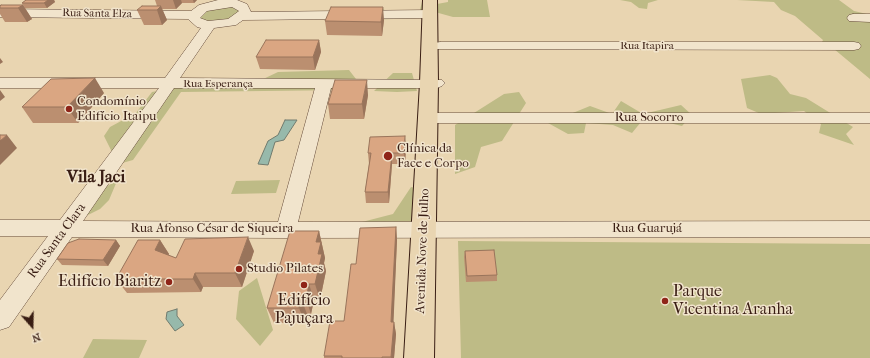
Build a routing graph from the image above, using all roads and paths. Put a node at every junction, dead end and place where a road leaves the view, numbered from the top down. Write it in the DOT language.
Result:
graph roads {
  1 [pos="18,0"];
  2 [pos="228,2"];
  3 [pos="433,5"];
  4 [pos="0,12"];
  5 [pos="194,16"];
  6 [pos="242,16"];
  7 [pos="853,18"];
  8 [pos="870,18"];
  9 [pos="210,25"];
  10 [pos="440,46"];
  11 [pos="854,46"];
  12 [pos="0,83"];
  13 [pos="433,83"];
  14 [pos="170,84"];
  15 [pos="324,84"];
  16 [pos="432,118"];
  17 [pos="870,118"];
  18 [pos="0,228"];
  19 [pos="67,228"];
  20 [pos="430,229"];
  21 [pos="870,229"];
  22 [pos="286,230"];
  23 [pos="0,319"];
  24 [pos="419,358"];
  25 [pos="433,358"];
  1 -- 4 [label="street"];
  2 -- 5 [label="street"];
  2 -- 6 [label="street"];
  3 -- 6 [label="street"];
  3 -- 10 [label="main road, Avenida Nove de Julho"];
  3 -- 13 [label="main road, Avenida Nove de Julho"];
  4 -- 5 [label="street, Rua Santa Elza"];
  5 -- 9 [label="street"];
  6 -- 9 [label="street"];
  7 -- 8 [label="street"];
  9 -- 14 [label="street, Rua Santa Clara"];
  10 -- 11 [label="street, Rua Itapira"];
  10 -- 13 [label="main road, Avenida Nove de Julho"];
  12 -- 14 [label="street, Rua Esperança"];
  13 -- 15 [label="street, Rua Esperança"];
  13 -- 16 [label="main road, Avenida Nove de Julho"];
  14 -- 15 [label="street, Rua Esperança"];
  14 -- 19 [label="street, Rua Santa Clara"];
  15 -- 22 [label="street"];
  16 -- 17 [label="street, Rua Socorro"];
  16 -- 20 [label="main road, Avenida Nove de Julho"];
  18 -- 19 [label="street, Rua Afonso César de Siqueira"];
  19 -- 22 [label="street, Rua Afonso César de Siqueira"];
  19 -- 23 [label="street, Rua Santa Clara"];
  20 -- 21 [label="street, Rua Guarujá"];
  20 -- 22 [label="street, Rua Afonso César de Siqueira"];
  20 -- 24 [label="main road, Avenida Nove de Julho"];
  20 -- 25 [label="main road, Avenida Nove de Julho"];
}
